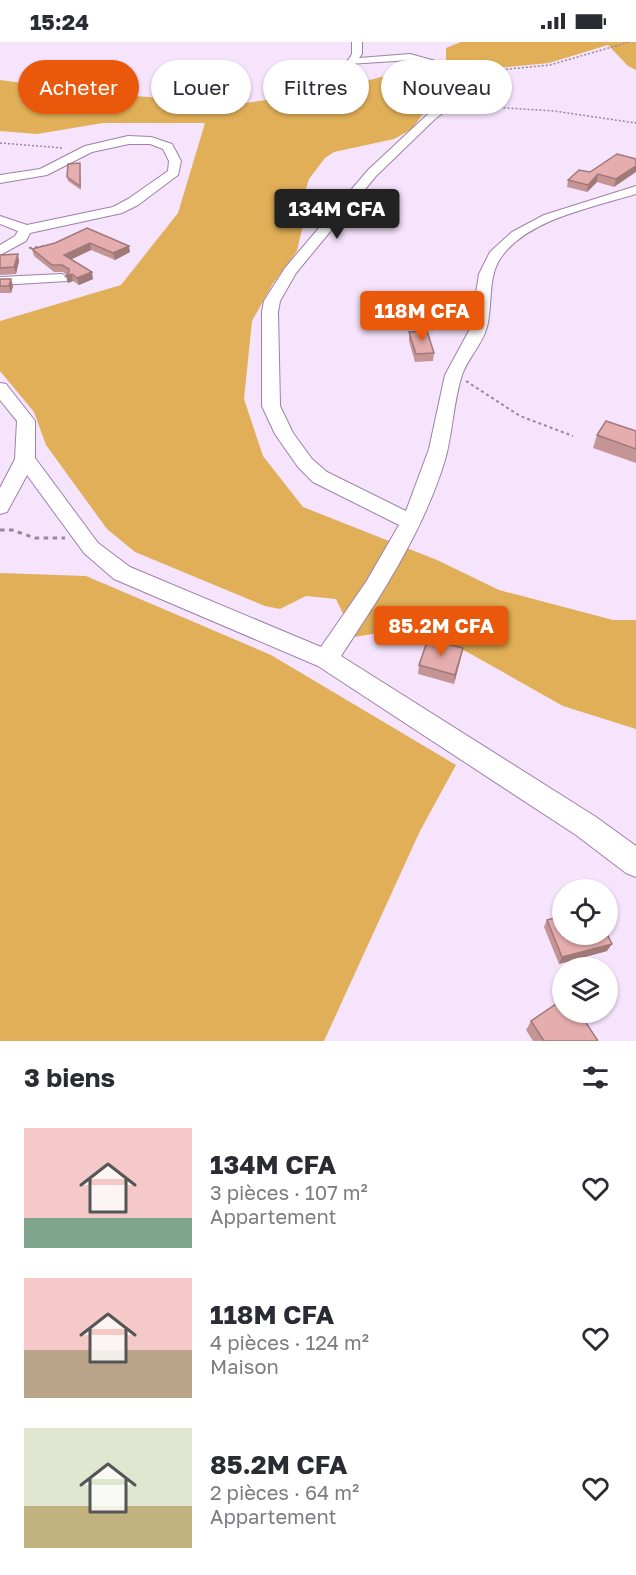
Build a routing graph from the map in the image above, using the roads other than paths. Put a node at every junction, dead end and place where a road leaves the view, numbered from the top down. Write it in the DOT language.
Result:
graph roads {
  1 [pos="357,42"];
  2 [pos="0,179"];
  3 [pos="636,190"];
  4 [pos="0,220"];
  5 [pos="25,231"];
  6 [pos="5,249"];
  7 [pos="62,278"];
  8 [pos="0,281"];
  9 [pos="0,388"];
  10 [pos="25,459"];
  11 [pos="0,507"];
  12 [pos="411,522"];
  13 [pos="326,659"];
  14 [pos="636,863"];
  1 -- 12 [label="street"];
  2 -- 5 [label="street"];
  3 -- 12 [label="street"];
  4 -- 5 [label="street"];
  5 -- 6 [label="street"];
  7 -- 8 [label="street"];
  9 -- 10 [label="street"];
  10 -- 11 [label="street"];
  10 -- 13 [label="street"];
  12 -- 13 [label="street"];
  13 -- 14 [label="street"];
}
